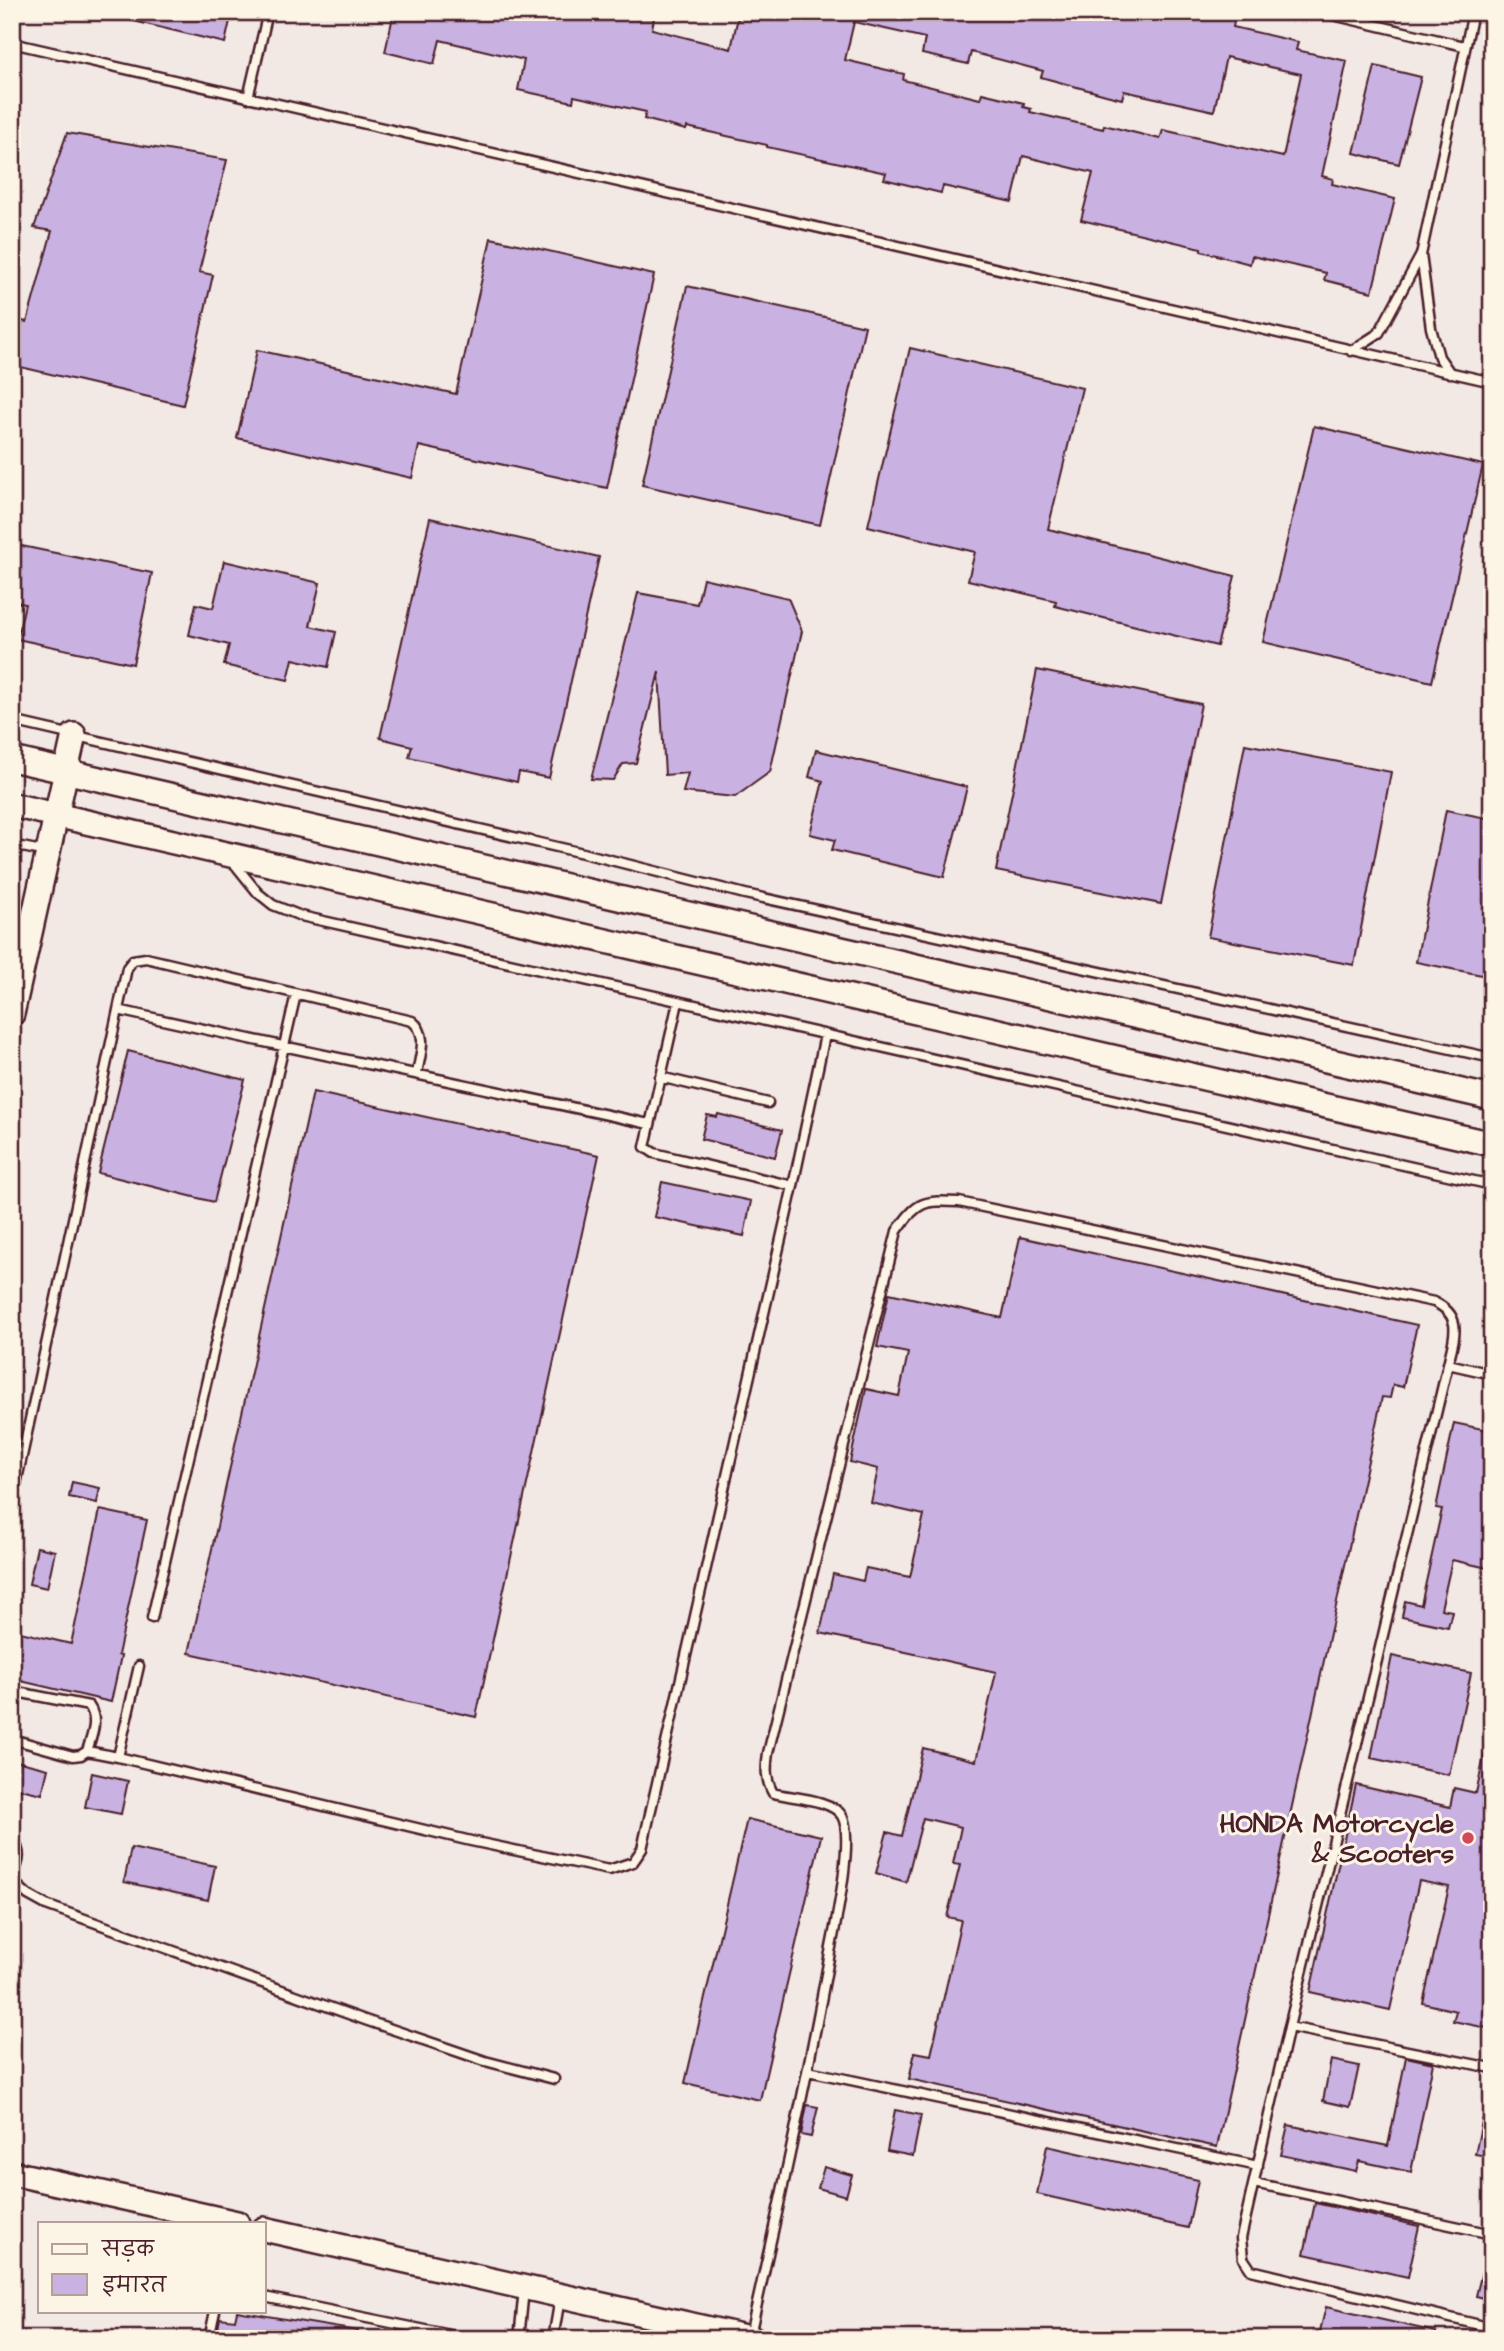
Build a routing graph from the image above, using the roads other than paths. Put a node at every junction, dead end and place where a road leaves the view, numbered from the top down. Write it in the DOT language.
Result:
graph roads {
  1 [pos="268,12"];
  2 [pos="1320,12"];
  3 [pos="1473,12"];
  4 [pos="12,43"];
  5 [pos="1464,46"];
  6 [pos="248,98"];
  7 [pos="1421,255"];
  8 [pos="1350,351"];
  9 [pos="1450,373"];
  10 [pos="1492,382"];
  11 [pos="12,720"];
  12 [pos="74,735"];
  13 [pos="12,759"];
  14 [pos="67,772"];
  15 [pos="12,805"];
  16 [pos="57,815"];
  17 [pos="12,845"];
  18 [pos="48,852"];
  19 [pos="227,854"];
  20 [pos="21,932"];
  21 [pos="296,994"];
  22 [pos="678,1002"];
  23 [pos="118,1010"];
  24 [pos="12,1014"];
  25 [pos="825,1035"];
  26 [pos="284,1048"];
  27 [pos="1492,1058"];
  28 [pos="416,1073"];
  29 [pos="660,1077"];
  30 [pos="1492,1098"];
  31 [pos="768,1103"];
  32 [pos="649,1124"];
  33 [pos="1492,1144"];
  34 [pos="1492,1185"];
  35 [pos="793,1186"];
  36 [pos="1448,1364"];
  37 [pos="1492,1374"];
  38 [pos="12,1503"];
  39 [pos="152,1618"];
  40 [pos="139,1666"];
  41 [pos="12,1690"];
  42 [pos="12,1739"];
  43 [pos="87,1751"];
  44 [pos="118,1757"];
  45 [pos="12,1837"];
  46 [pos="12,1875"];
  47 [pos="12,1881"];
  48 [pos="1289,2027"];
  49 [pos="1492,2068"];
  50 [pos="808,2071"];
  51 [pos="554,2079"];
  52 [pos="1258,2166"];
  53 [pos="12,2173"];
  54 [pos="1254,2183"];
  55 [pos="231,2222"];
  56 [pos="266,2229"];
  57 [pos="1492,2234"];
  58 [pos="524,2287"];
  59 [pos="561,2295"];
  60 [pos="266,2297"];
  61 [pos="215,2312"];
  62 [pos="1492,2329"];
  63 [pos="752,2338"];
  64 [pos="209,2339"];
  65 [pos="470,2339"];
  66 [pos="519,2339"];
  67 [pos="553,2339"];
  1 -- 6 [label="lane"];
  2 -- 5 [label="lane"];
  3 -- 5 [label="lane"];
  4 -- 6 [label="lane"];
  5 -- 7 [label="lane"];
  6 -- 8 [label="lane"];
  7 -- 8 [label="lane"];
  7 -- 9 [label="lane"];
  8 -- 9 [label="lane"];
  9 -- 10 [label="lane"];
  11 -- 12 [label="lane"];
  12 -- 14 [label="street"];
  12 -- 27 [label="lane"];
  13 -- 14 [label="street"];
  14 -- 16 [label="street"];
  14 -- 30 [label="street"];
  15 -- 16 [label="street"];
  16 -- 18 [label="street"];
  16 -- 19 [label="street"];
  17 -- 18 [label="lane"];
  18 -- 20 [label="street"];
  19 -- 22 [label="lane"];
  19 -- 33 [label="street"];
  20 -- 24 [label="street"];
  21 -- 23 [label="lane"];
  21 -- 26 [label="lane"];
  21 -- 28 [label="lane"];
  22 -- 25 [label="lane"];
  22 -- 29 [label="lane"];
  23 -- 26 [label="lane"];
  23 -- 38 [label="lane"];
  25 -- 34 [label="lane"];
  25 -- 35 [label="lane"];
  26 -- 28 [label="lane"];
  26 -- 39 [label="lane"];
  28 -- 32 [label="lane"];
  29 -- 31 [label="lane"];
  29 -- 32 [label="lane"];
  32 -- 35 [label="lane"];
  35 -- 44 [label="lane"];
  36 -- 37 [label="lane"];
  36 -- 48 [label="lane"];
  36 -- 50 [label="lane"];
  40 -- 44 [label="lane"];
  41 -- 43 [label="lane"];
  42 -- 43 [label="lane"];
  43 -- 44 [label="lane"];
  45 -- 46 [label="lane"];
  47 -- 51 [label="lane"];
  48 -- 49 [label="lane"];
  48 -- 52 [label="lane"];
  50 -- 52 [label="lane"];
  50 -- 63 [label="lane"];
  52 -- 54 [label="lane"];
  53 -- 55 [label="street"];
  54 -- 57 [label="lane"];
  54 -- 62 [label="lane"];
  56 -- 58 [label="street"];
  58 -- 59 [label="street"];
  58 -- 66 [label="lane"];
  59 -- 63 [label="street"];
  59 -- 67 [label="lane"];
  60 -- 65 [label="lane"];
  61 -- 64 [label="lane"];
}
